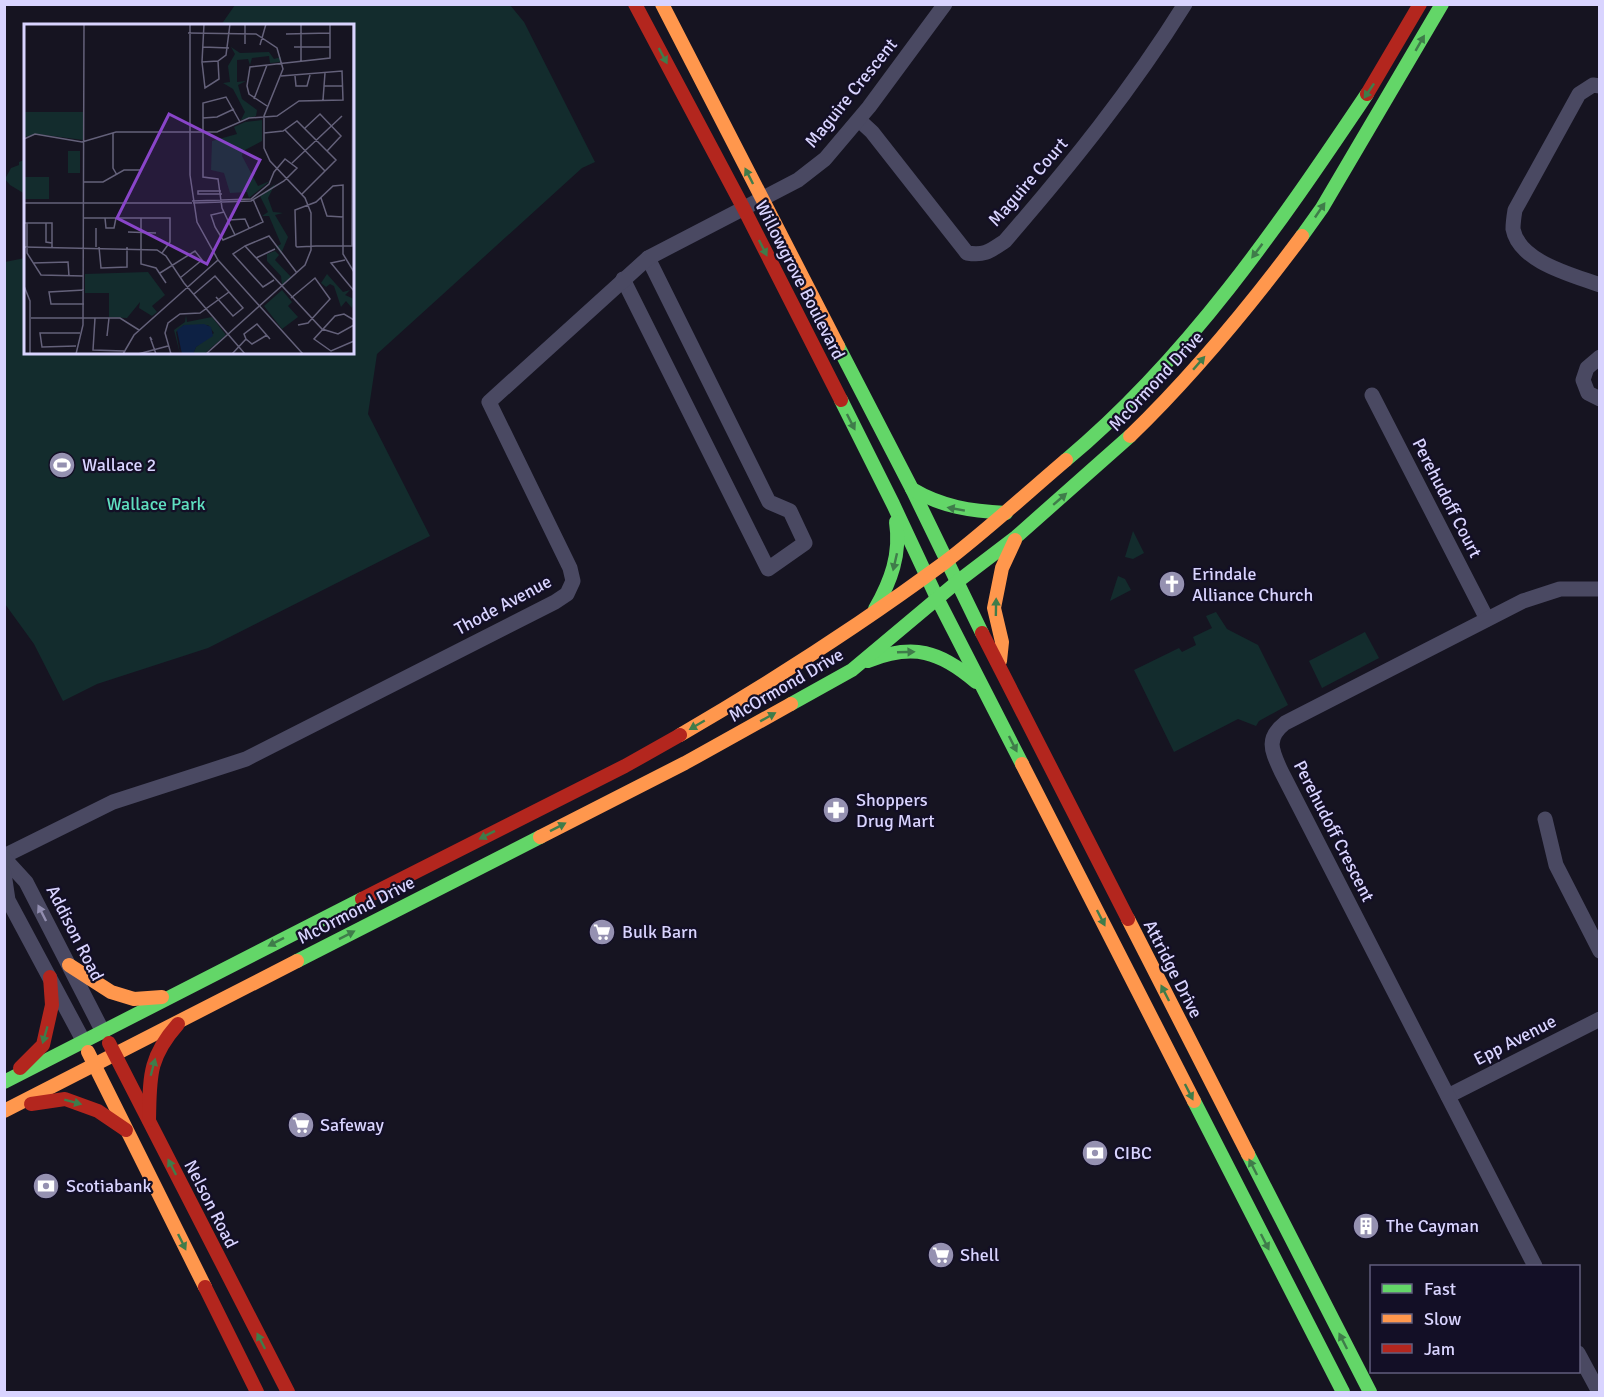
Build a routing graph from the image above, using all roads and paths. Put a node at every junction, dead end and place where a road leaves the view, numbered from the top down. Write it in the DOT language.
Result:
graph roads {
  1 [pos="635,4"];
  2 [pos="662,4"];
  3 [pos="1185,4"];
  4 [pos="1420,4"];
  5 [pos="1442,4"];
  6 [pos="937,8"];
  7 [pos="1599,86"];
  8 [pos="859,120"];
  9 [pos="762,200"];
  10 [pos="744,209"];
  11 [pos="648,258"];
  12 [pos="623,279"];
  13 [pos="1599,285"];
  14 [pos="1599,357"];
  15 [pos="1372,395"];
  16 [pos="1599,399"];
  17 [pos="912,489"];
  18 [pos="892,504"];
  19 [pos="1005,513"];
  20 [pos="1016,537"];
  21 [pos="946,561"];
  22 [pos="926,575"];
  23 [pos="957,582"];
  24 [pos="1599,590"];
  25 [pos="937,598"];
  26 [pos="871,615"];
  27 [pos="1487,619"];
  28 [pos="1000,664"];
  29 [pos="852,670"];
  30 [pos="986,692"];
  31 [pos="519,819"];
  32 [pos="1545,819"];
  33 [pos="4,857"];
  34 [pos="493,859"];
  35 [pos="4,873"];
  36 [pos="1599,951"];
  37 [pos="69,965"];
  38 [pos="50,977"];
  39 [pos="169,997"];
  40 [pos="182,1019"];
  41 [pos="1599,1019"];
  42 [pos="103,1032"];
  43 [pos="84,1042"];
  44 [pos="114,1054"];
  45 [pos="95,1065"];
  46 [pos="4,1082"];
  47 [pos="1448,1096"];
  48 [pos="10,1109"];
  49 [pos="149,1124"];
  50 [pos="129,1132"];
  51 [pos="1534,1265"];
  52 [pos="1580,1357"];
  53 [pos="258,1392"];
  54 [pos="288,1392"];
  55 [pos="1342,1392"];
  56 [pos="1370,1392"];
  57 [pos="1599,1392"];
  1 -- 10 [label="main road, Willowgrove Boulevard, one-way"];
  9 -- 2 [label="main road, Willowgrove Boulevard, one-way"];
  3 -- 8 [label="street, Maguire Court"];
  4 -- 19 [label="main road, McOrmond Drive, one-way"];
  20 -- 5 [label="main road, McOrmond Drive, one-way"];
  6 -- 8 [label="street, Maguire Crescent"];
  7 -- 13 [label="street"];
  8 -- 9 [label="street, Maguire Crescent"];
  9 -- 10 [label="street, Maguire Crescent"];
  9 -- 17 [label="main road, Willowgrove Boulevard"];
  10 -- 11 [label="street, Thode Avenue"];
  10 -- 18 [label="main road, Willowgrove Boulevard, one-way"];
  11 -- 12 [label="street, Thode Avenue"];
  11 -- 12 [label="street"];
  12 -- 33 [label="street, Thode Avenue"];
  14 -- 16 [label="street"];
  15 -- 27 [label="street, Perehudoff Court"];
  19 -- 17 [label="main road, one-way"];
  17 -- 21 [label="main road, Willowgrove Boulevard"];
  18 -- 22 [label="main road, Willowgrove Boulevard"];
  18 -- 26 [label="main road, one-way"];
  19 -- 21 [label="main road, McOrmond Drive"];
  20 -- 23 [label="main road, McOrmond Drive"];
  28 -- 20 [label="main road, one-way"];
  21 -- 22 [label="main road, McOrmond Drive"];
  21 -- 23 [label="main road, Attridge Drive"];
  22 -- 25 [label="main road"];
  22 -- 26 [label="main road, McOrmond Drive"];
  23 -- 25 [label="main road, McOrmond Drive"];
  23 -- 28 [label="main road, Attridge Drive"];
  24 -- 27 [label="street, Perehudoff Crescent"];
  25 -- 29 [label="main road, McOrmond Drive"];
  25 -- 30 [label="main road"];
  26 -- 31 [label="main road, McOrmond Drive, one-way"];
  27 -- 47 [label="street, Perehudoff Crescent"];
  56 -- 28 [label="main road, Attridge Drive, one-way"];
  29 -- 30 [label="main road, one-way"];
  34 -- 29 [label="main road, McOrmond Drive, one-way"];
  30 -- 55 [label="main road, one-way"];
  31 -- 34 [label="main road"];
  31 -- 39 [label="main road, McOrmond Drive, one-way"];
  32 -- 36 [label="street"];
  37 -- 33 [label="street, Addison Road, one-way"];
  40 -- 34 [label="main road, McOrmond Drive, one-way"];
  35 -- 38 [label="street"];
  37 -- 39 [label="main road"];
  37 -- 42 [label="street, Addison Road"];
  38 -- 43 [label="street"];
  38 -- 46 [label="main road, one-way"];
  39 -- 42 [label="main road, McOrmond Drive"];
  40 -- 44 [label="main road, McOrmond Drive"];
  49 -- 40 [label="main road, one-way"];
  41 -- 47 [label="street, Epp Avenue"];
  42 -- 43 [label="main road, McOrmond Drive"];
  42 -- 44 [label="main road, Nelson Road"];
  43 -- 45 [label="main road"];
  43 -- 46 [label="main road, McOrmond Drive"];
  44 -- 45 [label="main road, McOrmond Drive"];
  44 -- 49 [label="main road, Nelson Road"];
  45 -- 48 [label="main road, McOrmond Drive"];
  45 -- 50 [label="main road"];
  47 -- 51 [label="street, Perehudoff Crescent"];
  48 -- 50 [label="main road, one-way"];
  54 -- 49 [label="main road, Nelson Road, one-way"];
  50 -- 53 [label="main road, one-way"];
  52 -- 57 [label="street"];
}
